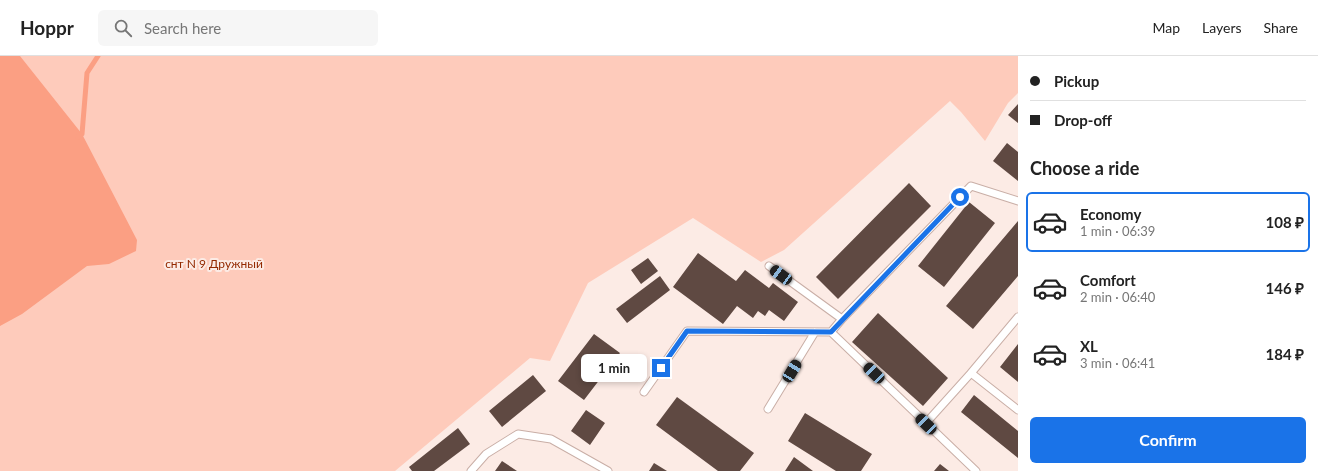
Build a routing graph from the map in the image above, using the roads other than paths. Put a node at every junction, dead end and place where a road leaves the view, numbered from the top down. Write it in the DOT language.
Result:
graph roads {
  1 [pos="1018,201"];
  2 [pos="769,266"];
  3 [pos="842,319"];
  4 [pos="1017,319"];
  5 [pos="815,332"];
  6 [pos="831,332"];
  7 [pos="971,373"];
  8 [pos="644,392"];
  9 [pos="768,410"];
  10 [pos="1018,410"];
  11 [pos="926,424"];
  12 [pos="471,471"];
  13 [pos="608,471"];
  14 [pos="976,471"];
  1 -- 3 [label="lane"];
  2 -- 3 [label="lane"];
  3 -- 6 [label="lane"];
  4 -- 7 [label="lane"];
  5 -- 6 [label="lane"];
  5 -- 8 [label="lane"];
  5 -- 9 [label="lane"];
  6 -- 11 [label="lane"];
  7 -- 10 [label="lane"];
  7 -- 11 [label="lane"];
  11 -- 14 [label="lane"];
  12 -- 13 [label="lane"];
}
